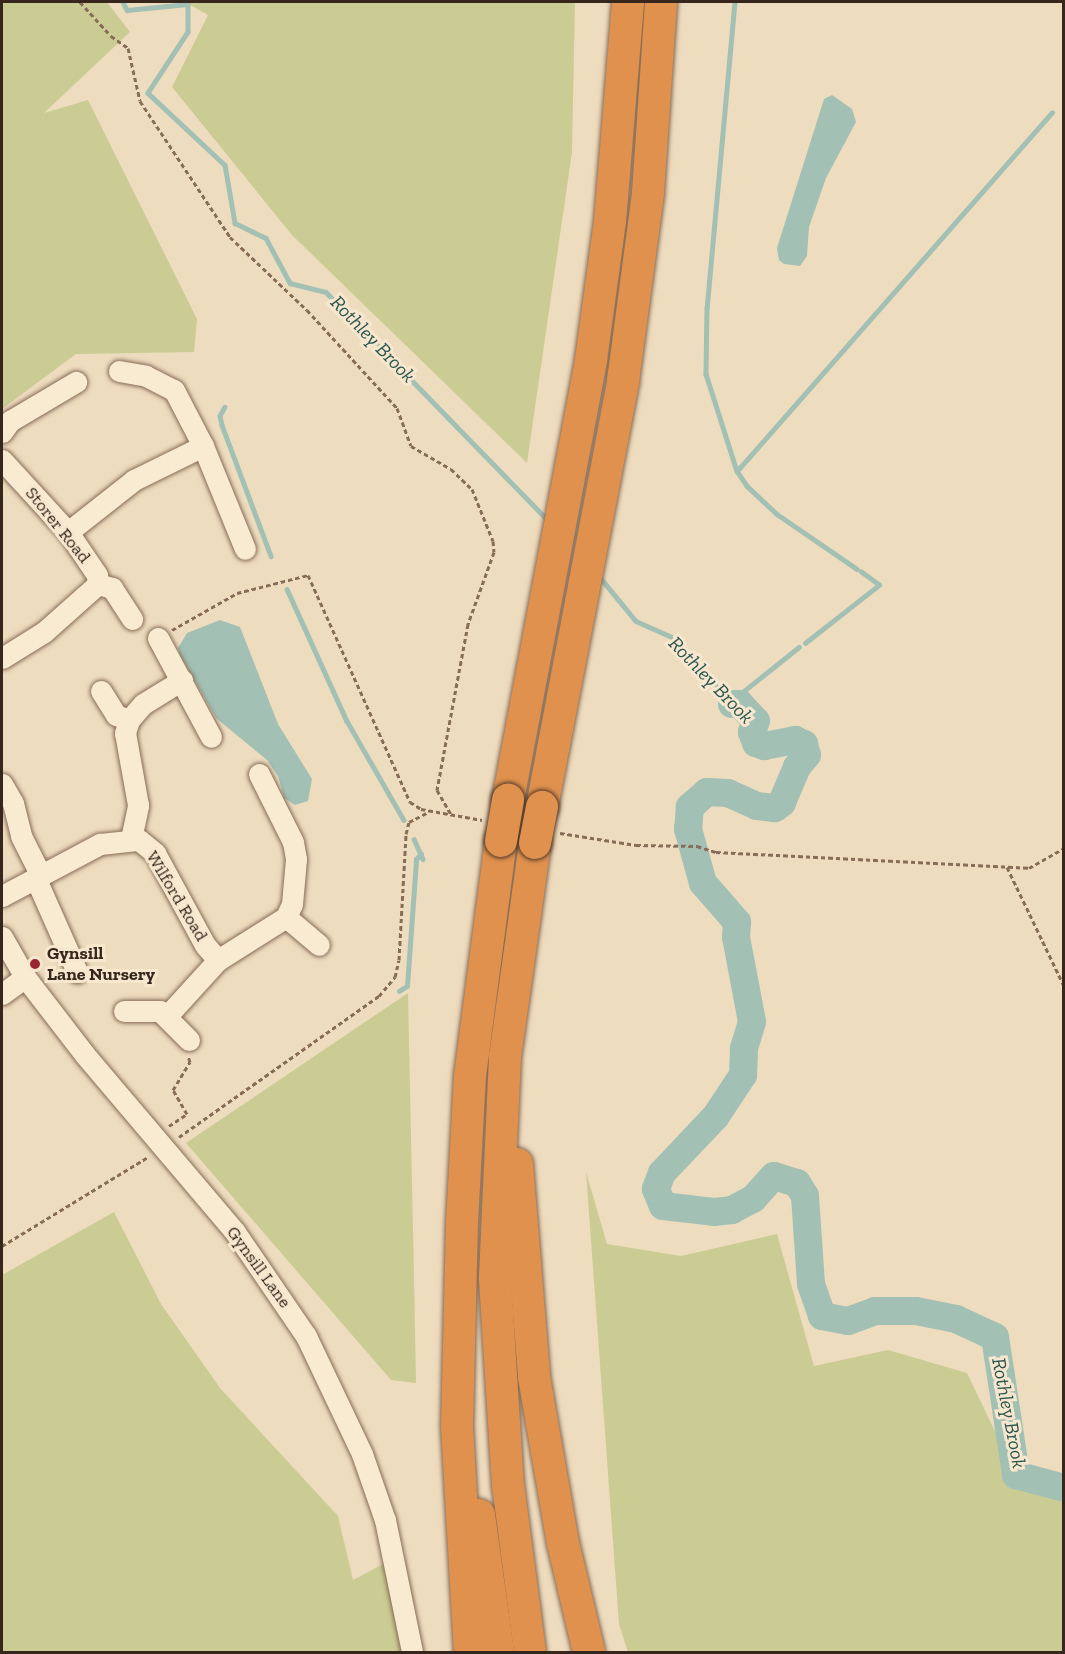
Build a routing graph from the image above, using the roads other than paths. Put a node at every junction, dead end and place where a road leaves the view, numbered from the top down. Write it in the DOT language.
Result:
graph roads {
  1 [pos="622,2"];
  2 [pos="628,2"];
  3 [pos="661,2"];
  4 [pos="623,82"];
  5 [pos="119,370"];
  6 [pos="76,382"];
  7 [pos="2,430"];
  8 [pos="203,446"];
  9 [pos="2,459"];
  10 [pos="68,532"];
  11 [pos="245,549"];
  12 [pos="98,584"];
  13 [pos="132,619"];
  14 [pos="158,638"];
  15 [pos="2,658"];
  16 [pos="182,680"];
  17 [pos="101,691"];
  18 [pos="129,720"];
  19 [pos="211,737"];
  20 [pos="260,774"];
  21 [pos="2,784"];
  22 [pos="131,839"];
  23 [pos="37,875"];
  24 [pos="528,884"];
  25 [pos="2,896"];
  26 [pos="286,917"];
  27 [pos="2,937"];
  28 [pos="311,940"];
  29 [pos="218,960"];
  30 [pos="77,972"];
  31 [pos="25,977"];
  32 [pos="2,994"];
  33 [pos="134,1011"];
  34 [pos="167,1016"];
  35 [pos="188,1038"];
  36 [pos="462,1302"];
  37 [pos="412,1653"];
  38 [pos="470,1653"];
  39 [pos="498,1653"];
  40 [pos="530,1653"];
  41 [pos="589,1653"];
  1 -- 4 [label="highway"];
  2 -- 4 [label="highway"];
  3 -- 24 [label="highway"];
  4 -- 36 [label="highway"];
  5 -- 8 [label="street"];
  6 -- 7 [label="street"];
  8 -- 10 [label="street"];
  8 -- 11 [label="street"];
  9 -- 10 [label="street, Storer Road"];
  10 -- 12 [label="street, Storer Road"];
  12 -- 13 [label="street"];
  12 -- 15 [label="street, Storer Road"];
  14 -- 16 [label="street"];
  16 -- 18 [label="street"];
  16 -- 19 [label="street"];
  17 -- 18 [label="street"];
  18 -- 22 [label="street"];
  20 -- 26 [label="street"];
  21 -- 23 [label="street"];
  22 -- 23 [label="street, Wilford Road"];
  22 -- 29 [label="street, Wilford Road"];
  23 -- 25 [label="street, Wilford Road"];
  23 -- 30 [label="street"];
  24 -- 40 [label="highway"];
  24 -- 41 [label="highway"];
  26 -- 28 [label="street"];
  26 -- 29 [label="street"];
  27 -- 31 [label="street, Gynsill Lane"];
  29 -- 34 [label="street"];
  31 -- 32 [label="street"];
  31 -- 37 [label="street, Gynsill Lane"];
  33 -- 34 [label="street"];
  34 -- 35 [label="street"];
  36 -- 38 [label="highway"];
  36 -- 39 [label="highway"];
}
